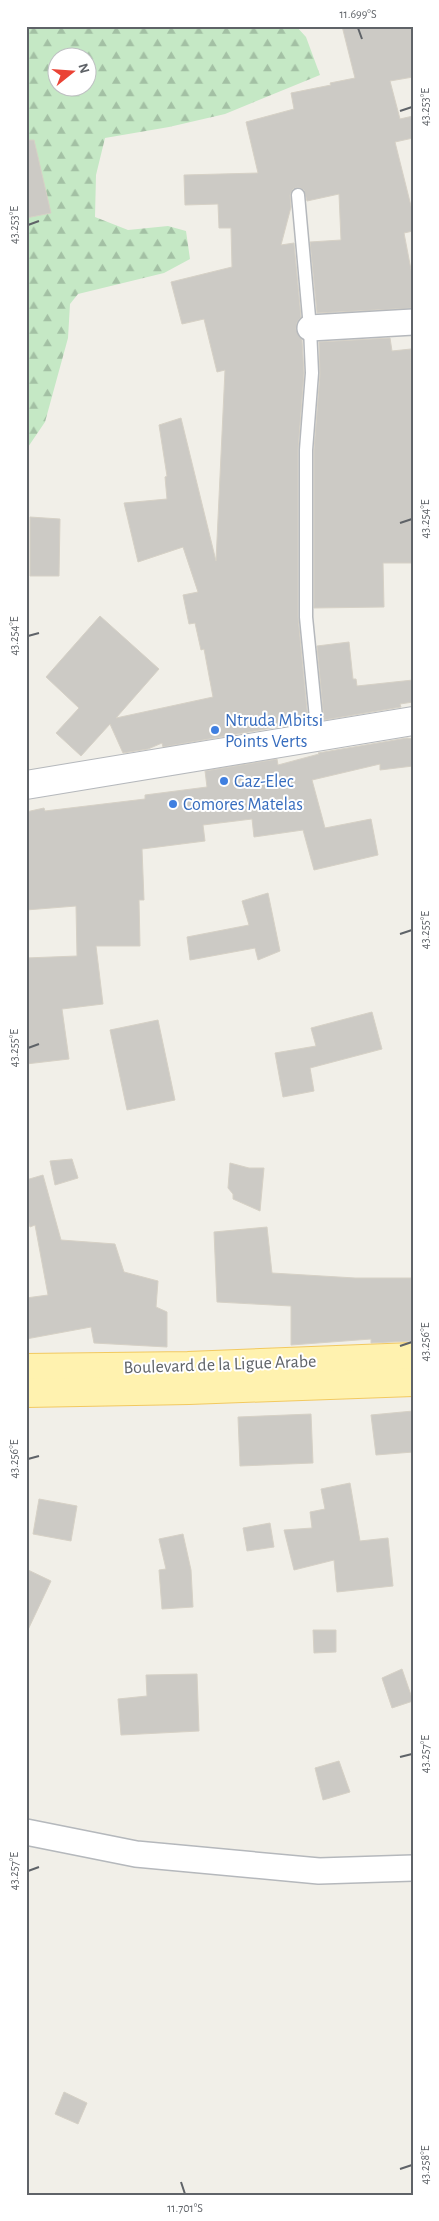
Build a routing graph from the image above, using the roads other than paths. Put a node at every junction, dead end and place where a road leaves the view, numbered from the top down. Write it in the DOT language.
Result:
graph roads {
  1 [pos="298,195"];
  2 [pos="413,322"];
  3 [pos="310,328"];
  4 [pos="413,721"];
  5 [pos="318,738"];
  6 [pos="26,784"];
  7 [pos="413,1357"];
  8 [pos="26,1368"];
  9 [pos="189,1378"];
  10 [pos="413,1382"];
  11 [pos="26,1393"];
  12 [pos="26,1832"];
  13 [pos="413,1868"];
  1 -- 3 [label="lane"];
  2 -- 3 [label="street"];
  3 -- 5 [label="lane"];
  4 -- 5 [label="street"];
  5 -- 6 [label="street"];
  7 -- 9 [label="main road, Boulevard de la Ligue Arabe"];
  8 -- 9 [label="main road, Boulevard de la Ligue Arabe"];
  9 -- 10 [label="main road, Boulevard de la Ligue Arabe"];
  9 -- 11 [label="main road, Boulevard de la Ligue Arabe"];
  12 -- 13 [label="street"];
}
